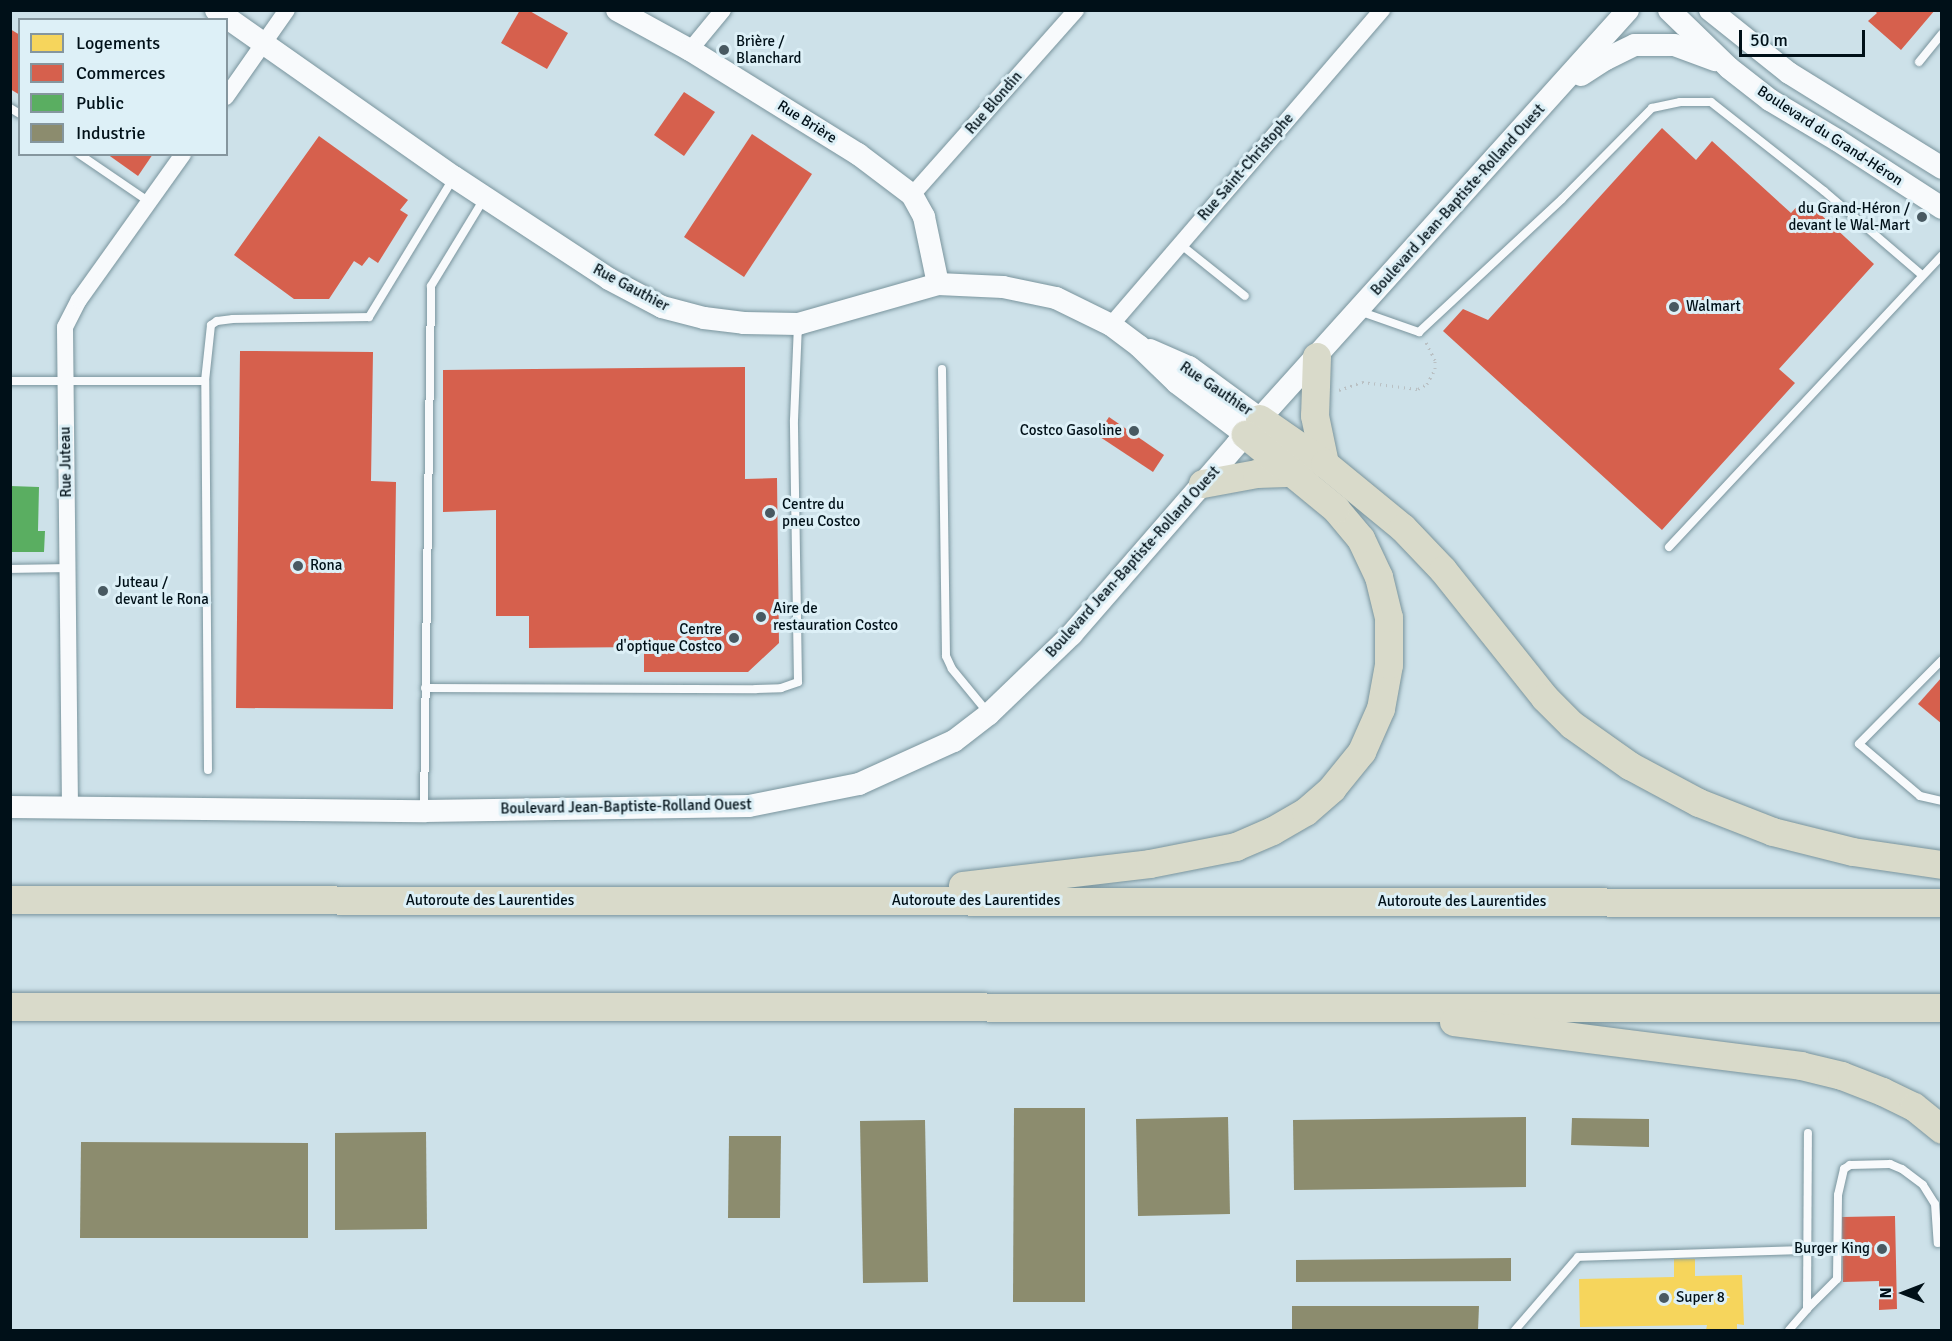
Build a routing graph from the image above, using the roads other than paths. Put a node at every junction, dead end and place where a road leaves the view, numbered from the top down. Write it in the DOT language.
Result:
graph roads {
  1 [pos="287,10"];
  2 [pos="616,10"];
  3 [pos="723,10"];
  4 [pos="1076,10"];
  5 [pos="1382,10"];
  6 [pos="1628,10"];
  7 [pos="1669,10"];
  8 [pos="1710,10"];
  9 [pos="228,18"];
  10 [pos="1941,34"];
  11 [pos="266,45"];
  12 [pos="690,50"];
  13 [pos="1919,63"];
  14 [pos="1729,68"];
  15 [pos="1560,86"];
  16 [pos="228,94"];
  17 [pos="82,156"];
  18 [pos="182,156"];
  19 [pos="1941,168"];
  20 [pos="454,177"];
  21 [pos="912,195"];
  22 [pos="485,197"];
  23 [pos="148,201"];
  24 [pos="1941,208"];
  25 [pos="1180,243"];
  26 [pos="1941,255"];
  27 [pos="1922,275"];
  28 [pos="938,284"];
  29 [pos="1245,296"];
  30 [pos="1358,311"];
  31 [pos="798,324"];
  32 [pos="1111,325"];
  33 [pos="1317,357"];
  34 [pos="942,369"];
  35 [pos="10,381"];
  36 [pos="65,381"];
  37 [pos="205,381"];
  38 [pos="1253,427"];
  39 [pos="1325,464"];
  40 [pos="1294,473"];
  41 [pos="1203,484"];
  42 [pos="1670,547"];
  43 [pos="67,568"];
  44 [pos="10,569"];
  45 [pos="1941,660"];
  46 [pos="425,688"];
  47 [pos="989,714"];
  48 [pos="208,770"];
  49 [pos="1941,801"];
  50 [pos="10,807"];
  51 [pos="70,807"];
  52 [pos="424,811"];
  53 [pos="1941,865"];
  54 [pos="10,900"];
  55 [pos="833,901"];
  56 [pos="1941,903"];
  57 [pos="10,1007"];
  58 [pos="1339,1007"];
  59 [pos="1941,1008"];
  60 [pos="1941,1130"];
  61 [pos="1808,1132"];
  62 [pos="1938,1243"];
  63 [pos="1808,1250"];
  64 [pos="1807,1310"];
  65 [pos="1515,1330"];
  66 [pos="1789,1330"];
  1 -- 11 [label="street"];
  2 -- 12 [label="street, Rue Brière"];
  3 -- 12 [label="street"];
  4 -- 21 [label="street, Rue Blondin"];
  5 -- 25 [label="street, Rue Saint-Christophe"];
  6 -- 15 [label="street, Boulevard Jean-Baptiste-Rolland Ouest"];
  7 -- 14 [label="street, Boulevard du Grand-Héron"];
  8 -- 19 [label="street, Boulevard du Grand-Héron"];
  9 -- 11 [label="street, Rue Gauthier"];
  10 -- 13 [label="lane"];
  11 -- 16 [label="street"];
  11 -- 20 [label="street, Rue Gauthier"];
  12 -- 21 [label="street, Rue Brière"];
  14 -- 15 [label="street"];
  14 -- 24 [label="street, Boulevard du Grand-Héron"];
  15 -- 30 [label="street, Boulevard Jean-Baptiste-Rolland Ouest"];
  17 -- 23 [label="lane"];
  18 -- 23 [label="street, Rue Juteau"];
  20 -- 22 [label="street, Rue Gauthier"];
  20 -- 37 [label="lane"];
  21 -- 28 [label="street, Rue Brière"];
  22 -- 31 [label="street, Rue Gauthier"];
  22 -- 46 [label="lane"];
  23 -- 36 [label="street, Rue Juteau"];
  25 -- 29 [label="lane"];
  25 -- 32 [label="street, Rue Saint-Christophe"];
  26 -- 27 [label="lane"];
  27 -- 30 [label="lane"];
  27 -- 42 [label="lane"];
  28 -- 31 [label="street, Rue Gauthier"];
  28 -- 32 [label="street, Rue Gauthier"];
  30 -- 33 [label="street, Boulevard Jean-Baptiste-Rolland Ouest"];
  31 -- 46 [label="lane"];
  32 -- 38 [label="street, Rue Gauthier"];
  33 -- 38 [label="street, Boulevard Jean-Baptiste-Rolland Ouest"];
  33 -- 39 [label="highway"];
  34 -- 47 [label="lane"];
  35 -- 36 [label="lane"];
  36 -- 37 [label="lane"];
  36 -- 43 [label="street, Rue Juteau"];
  37 -- 48 [label="lane"];
  38 -- 39 [label="highway"];
  38 -- 40 [label="highway"];
  38 -- 41 [label="street, Boulevard Jean-Baptiste-Rolland Ouest"];
  39 -- 53 [label="highway"];
  40 -- 41 [label="highway"];
  40 -- 55 [label="highway"];
  41 -- 47 [label="street, Boulevard Jean-Baptiste-Rolland Ouest"];
  43 -- 44 [label="lane"];
  43 -- 51 [label="street, Rue Juteau"];
  45 -- 49 [label="lane"];
  46 -- 52 [label="lane"];
  47 -- 52 [label="street, Boulevard Jean-Baptiste-Rolland Ouest"];
  50 -- 51 [label="street, Boulevard Jean-Baptiste-Rolland Ouest"];
  51 -- 52 [label="street, Boulevard Jean-Baptiste-Rolland Ouest"];
  54 -- 55 [label="highway, Autoroute des Laurentides"];
  55 -- 56 [label="highway, Autoroute des Laurentides"];
  57 -- 58 [label="highway"];
  58 -- 59 [label="highway"];
  58 -- 60 [label="highway"];
  61 -- 63 [label="lane"];
  62 -- 64 [label="lane"];
  63 -- 64 [label="lane"];
  63 -- 65 [label="lane"];
  64 -- 66 [label="lane"];
}
